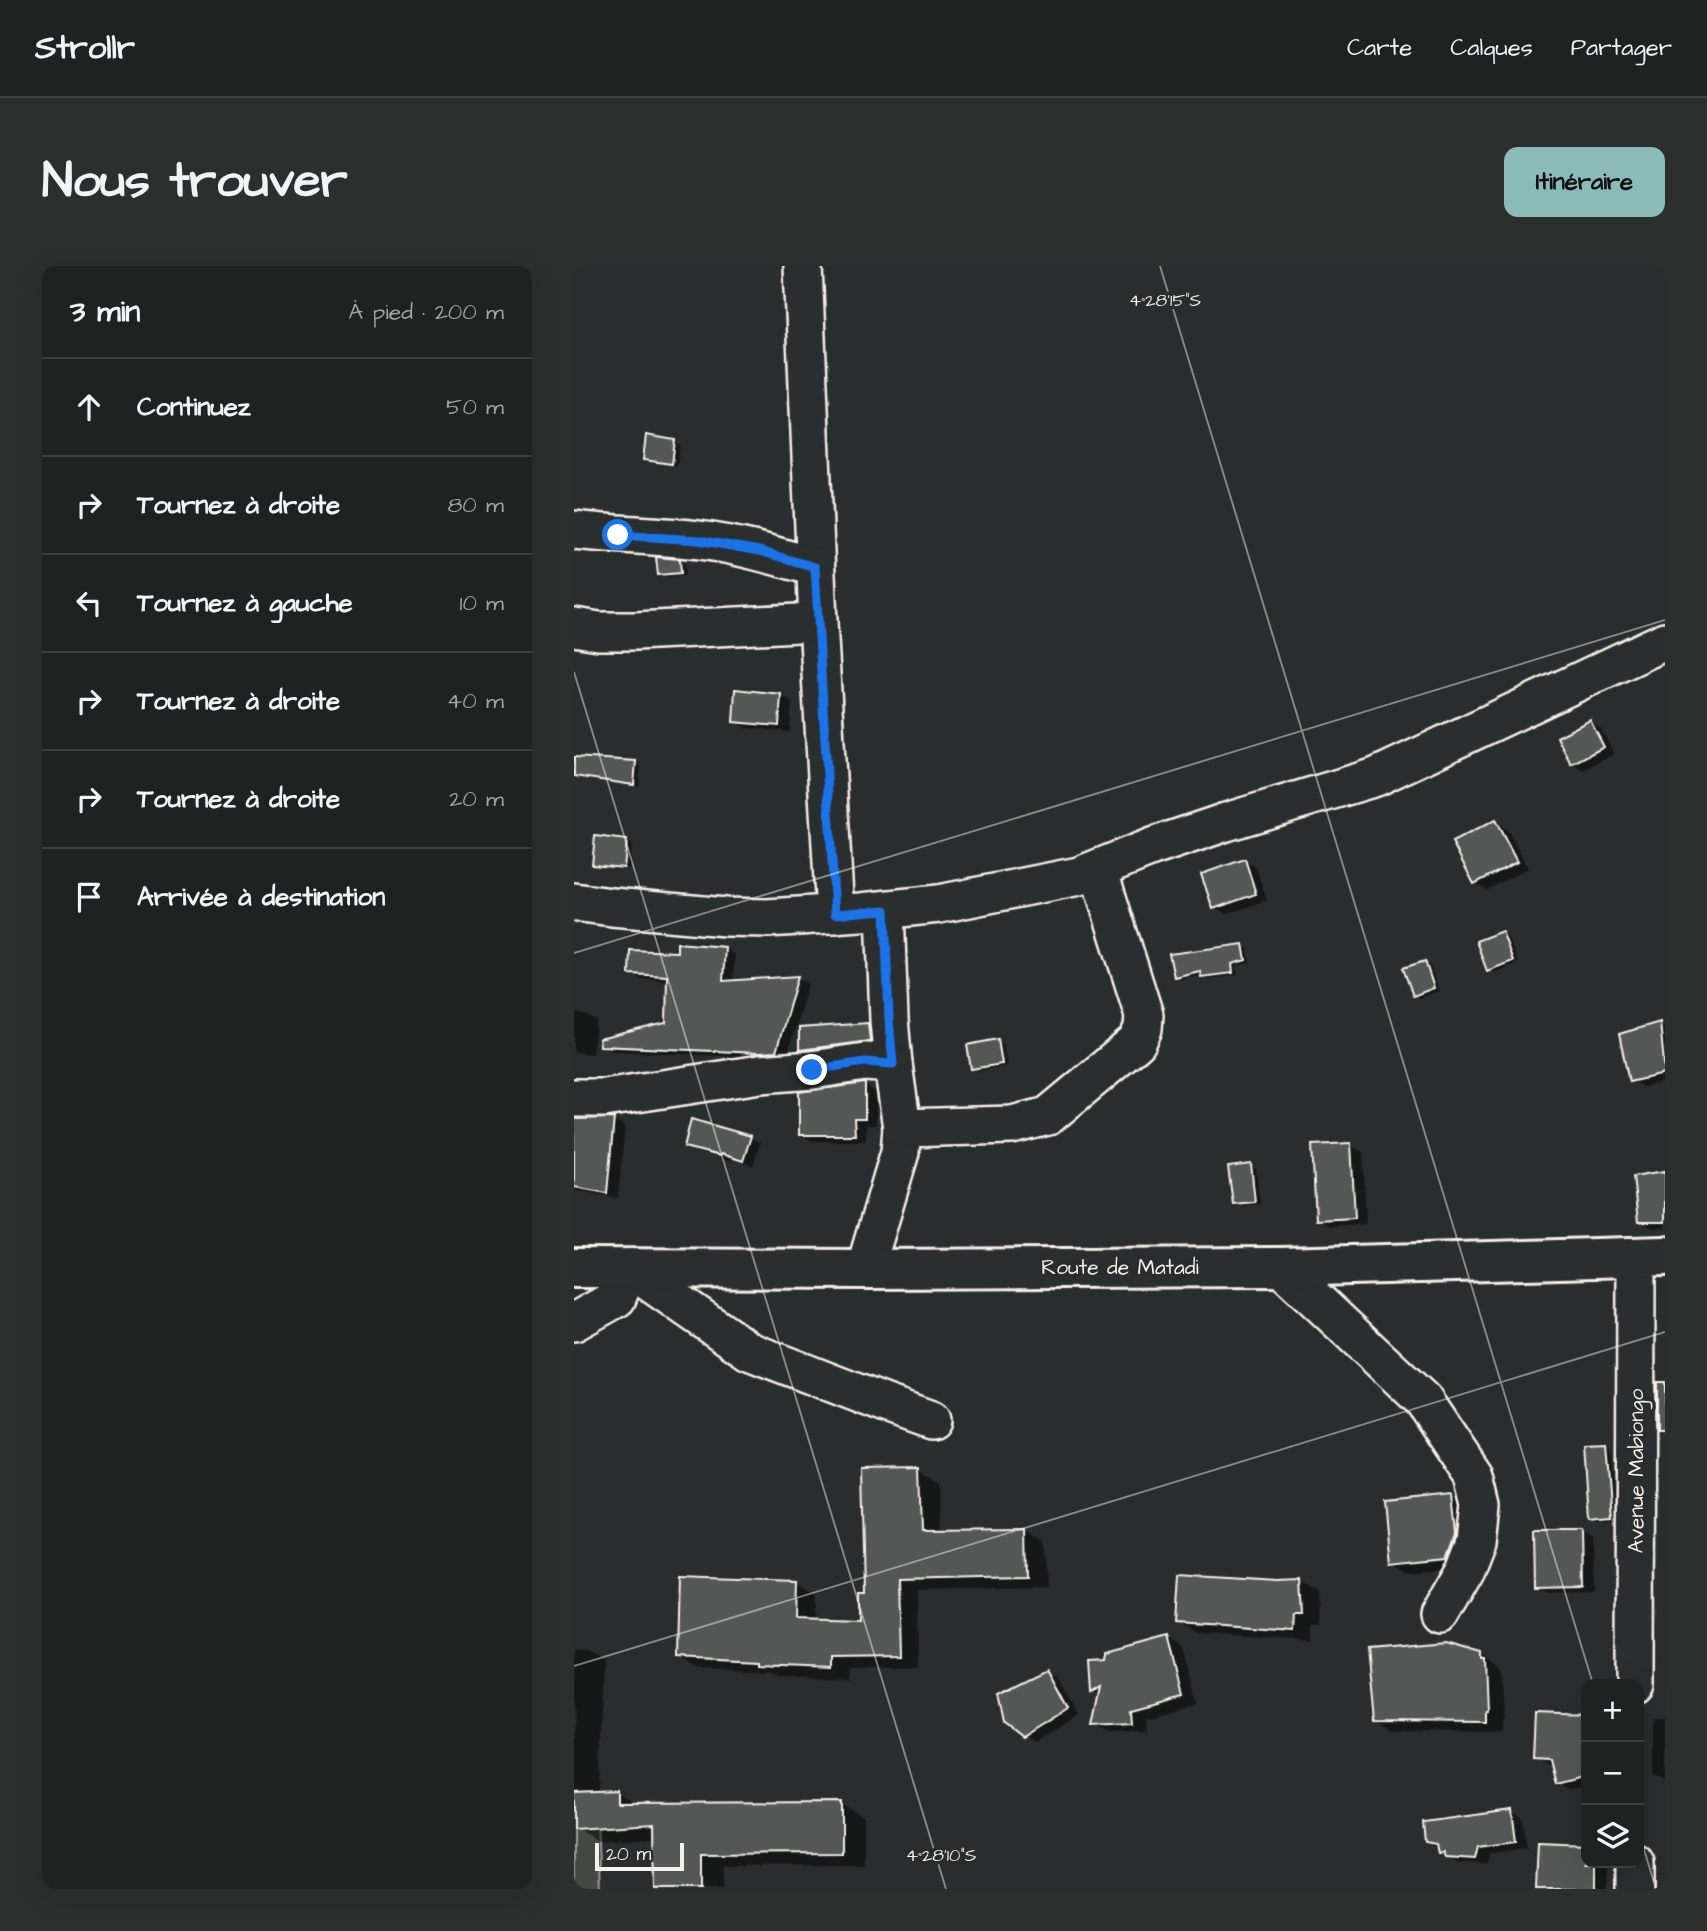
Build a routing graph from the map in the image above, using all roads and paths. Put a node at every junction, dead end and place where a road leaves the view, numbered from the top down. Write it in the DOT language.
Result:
graph roads {
  1 [pos="803,266"];
  2 [pos="574,530"];
  3 [pos="815,567"];
  4 [pos="818,622"];
  5 [pos="574,627"];
  6 [pos="1665,641"];
  7 [pos="1098,869"];
  8 [pos="574,902"];
  9 [pos="885,910"];
  10 [pos="835,914"];
  11 [pos="893,1064"];
  12 [pos="574,1098"];
  13 [pos="902,1128"];
  14 [pos="1650,1257"];
  15 [pos="1281,1267"];
  16 [pos="574,1268"];
  17 [pos="629,1268"];
  18 [pos="865,1269"];
  19 [pos="574,1322"];
  20 [pos="931,1420"];
  21 [pos="1440,1614"];
  22 [pos="1635,1679"];
  23 [pos="1635,1868"];
  24 [pos="1635,1889"];
  1 -- 3 [label="street"];
  2 -- 3 [label="street"];
  3 -- 4 [label="street"];
  4 -- 5 [label="street"];
  4 -- 10 [label="street"];
  6 -- 7 [label="street"];
  7 -- 9 [label="street"];
  7 -- 13 [label="street"];
  8 -- 10 [label="street"];
  9 -- 10 [label="street"];
  9 -- 11 [label="street"];
  11 -- 12 [label="street"];
  11 -- 13 [label="street"];
  13 -- 18 [label="street"];
  14 -- 15 [label="highway, Route de Matadi"];
  14 -- 22 [label="street, Avenue Mabiongo"];
  15 -- 18 [label="highway, Route de Matadi"];
  15 -- 21 [label="street"];
  16 -- 17 [label="highway, Route de Matadi"];
  17 -- 18 [label="highway, Route de Matadi"];
  17 -- 19 [label="street"];
  17 -- 20 [label="street"];
  23 -- 24 [label="street"];
}
